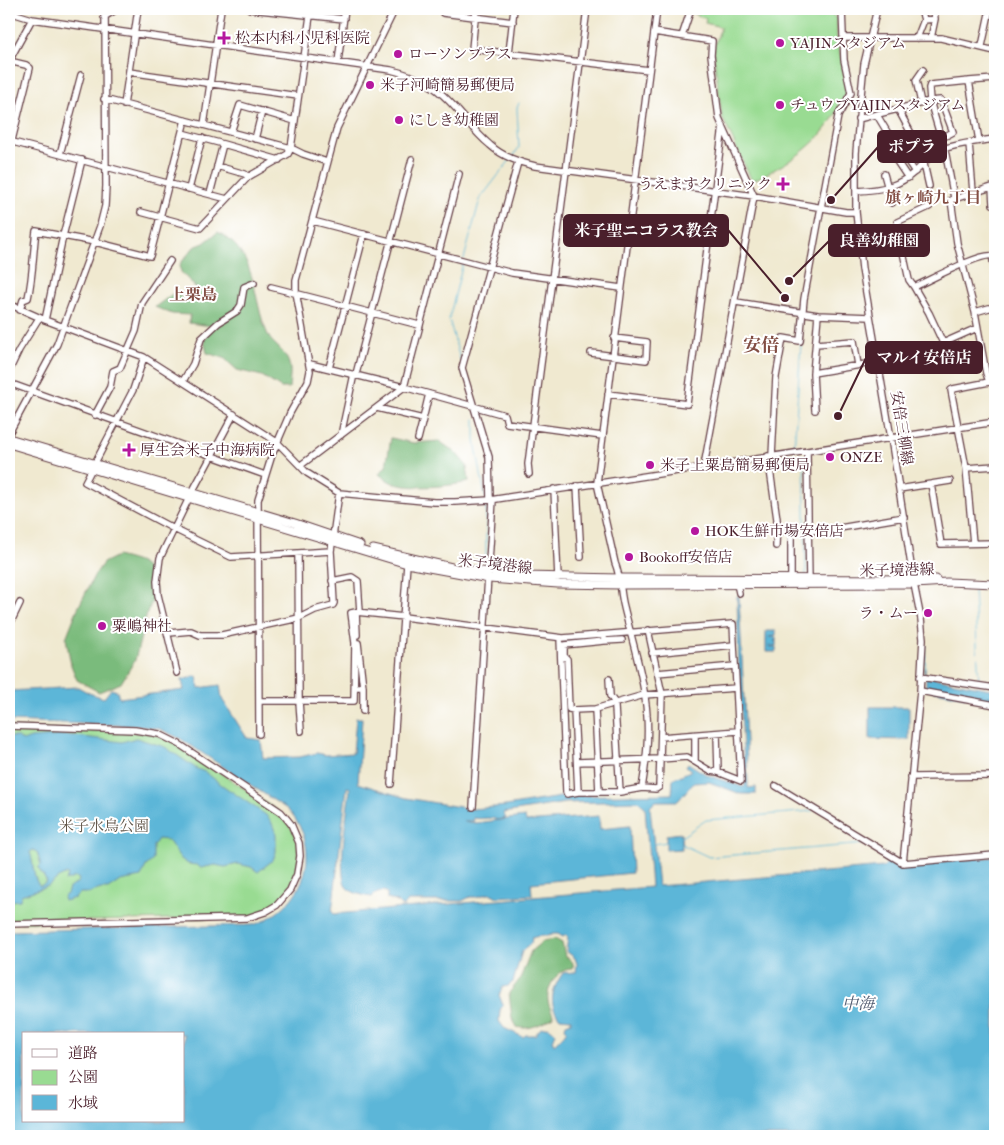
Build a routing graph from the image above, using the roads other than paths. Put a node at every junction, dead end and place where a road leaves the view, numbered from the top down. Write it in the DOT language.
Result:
graph roads {
  1 [pos="105,9"];
  2 [pos="116,9"];
  3 [pos="138,9"];
  4 [pos="221,9"];
  5 [pos="250,9"];
  6 [pos="311,9"];
  7 [pos="345,9"];
  8 [pos="395,9"];
  9 [pos="476,9"];
  10 [pos="514,9"];
  11 [pos="587,9"];
  12 [pos="657,9"];
  13 [pos="691,9"];
  14 [pos="842,9"];
  15 [pos="877,9"];
  16 [pos="921,9"];
  17 [pos="934,9"];
  18 [pos="990,9"];
  19 [pos="9,12"];
  20 [pos="443,13"];
  21 [pos="310,16"];
  22 [pos="104,17"];
  23 [pos="475,18"];
  24 [pos="32,19"];
  25 [pos="344,19"];
  26 [pos="935,19"];
  27 [pos="924,20"];
  28 [pos="512,22"];
  29 [pos="104,29"];
  30 [pos="654,32"];
  31 [pos="134,33"];
  32 [pos="682,36"];
  33 [pos="843,38"];
  34 [pos="870,38"];
  35 [pos="918,38"];
  36 [pos="931,38"];
  37 [pos="216,45"];
  38 [pos="982,46"];
  39 [pos="995,50"];
  40 [pos="509,53"];
  41 [pos="304,58"];
  42 [pos="9,61"];
  43 [pos="338,62"];
  44 [pos="580,62"];
  45 [pos="367,66"];
  46 [pos="649,70"];
  47 [pos="923,70"];
  48 [pos="129,72"];
  49 [pos="81,75"];
  50 [pos="995,79"];
  51 [pos="969,81"];
  52 [pos="210,84"];
  53 [pos="851,93"];
  54 [pos="860,95"];
  55 [pos="298,96"];
  56 [pos="104,99"];
  57 [pos="930,101"];
  58 [pos="921,103"];
  59 [pos="124,105"];
  60 [pos="898,109"];
  61 [pos="262,112"];
  62 [pos="877,115"];
  63 [pos="858,119"];
  64 [pos="184,120"];
  65 [pos="295,121"];
  66 [pos="204,126"];
  67 [pos="722,126"];
  68 [pos="231,132"];
  69 [pos="182,133"];
  70 [pos="888,136"];
  71 [pos="202,138"];
  72 [pos="255,138"];
  73 [pos="940,139"];
  74 [pos="995,139"];
  75 [pos="10,141"];
  76 [pos="979,141"];
  77 [pos="969,143"];
  78 [pos="222,144"];
  79 [pos="897,145"];
  80 [pos="291,148"];
  81 [pos="944,150"];
  82 [pos="9,152"];
  83 [pos="60,154"];
  84 [pos="892,154"];
  85 [pos="412,159"];
  86 [pos="82,160"];
  87 [pos="279,160"];
  88 [pos="328,162"];
  89 [pos="518,162"];
  90 [pos="925,163"];
  91 [pos="106,166"];
  92 [pos="217,166"];
  93 [pos="566,171"];
  94 [pos="915,172"];
  95 [pos="459,174"];
  96 [pos="884,174"];
  97 [pos="248,176"];
  98 [pos="908,178"];
  99 [pos="635,180"];
  100 [pos="169,183"];
  101 [pos="929,186"];
  102 [pos="888,188"];
  103 [pos="189,189"];
  104 [pos="715,191"];
  105 [pos="856,191"];
  106 [pos="973,192"];
  107 [pos="210,194"];
  108 [pos="754,196"];
  109 [pos="954,198"];
  110 [pos="227,199"];
  111 [pos="995,203"];
  112 [pos="892,204"];
  113 [pos="929,207"];
  114 [pos="822,208"];
  115 [pos="141,212"];
  116 [pos="856,212"];
  117 [pos="160,218"];
  118 [pos="313,220"];
  119 [pos="858,232"];
  120 [pos="364,234"];
  121 [pos="899,234"];
  122 [pos="62,236"];
  123 [pos="391,241"];
  124 [pos="95,242"];
  125 [pos="439,254"];
  126 [pos="170,261"];
  127 [pos="995,263"];
  128 [pos="962,264"];
  129 [pos="489,267"];
  130 [pos="553,278"];
  131 [pos="254,283"];
  132 [pos="271,287"];
  133 [pos="914,287"];
  134 [pos="621,288"];
  135 [pos="296,292"];
  136 [pos="736,302"];
  137 [pos="9,304"];
  138 [pos="346,306"];
  139 [pos="995,308"];
  140 [pos="20,310"];
  141 [pos="372,312"];
  142 [pos="975,312"];
  143 [pos="802,314"];
  144 [pos="818,315"];
  145 [pos="870,316"];
  146 [pos="42,319"];
  147 [pos="419,325"];
  148 [pos="63,326"];
  149 [pos="977,328"];
  150 [pos="614,338"];
  151 [pos="816,344"];
  152 [pos="127,350"];
  153 [pos="591,353"];
  154 [pos="612,356"];
  155 [pos="144,357"];
  156 [pos="878,362"];
  157 [pos="310,364"];
  158 [pos="858,365"];
  159 [pos="329,368"];
  160 [pos="9,371"];
  161 [pos="813,373"];
  162 [pos="355,374"];
  163 [pos="183,381"];
  164 [pos="992,382"];
  165 [pos="9,383"];
  166 [pos="404,387"];
  167 [pos="31,392"];
  168 [pos="430,394"];
  169 [pos="608,394"];
  170 [pos="474,407"];
  171 [pos="376,408"];
  172 [pos="815,410"];
  173 [pos="234,414"];
  174 [pos="95,415"];
  175 [pos="423,420"];
  176 [pos="995,422"];
  177 [pos="116,423"];
  178 [pos="534,427"];
  179 [pos="959,428"];
  180 [pos="9,433"];
  181 [pos="341,435"];
  182 [pos="602,436"];
  183 [pos="9,438"];
  184 [pos="892,438"];
  185 [pos="418,439"];
  186 [pos="278,442"];
  187 [pos="9,444"];
  188 [pos="807,451"];
  189 [pos="770,456"];
  190 [pos="211,457"];
  191 [pos="301,465"];
  192 [pos="93,466"];
  193 [pos="704,466"];
  194 [pos="995,466"];
  195 [pos="966,468"];
  196 [pos="529,474"];
  197 [pos="264,476"];
  198 [pos="950,481"];
  199 [pos="596,483"];
  200 [pos="930,484"];
  201 [pos="577,486"];
  202 [pos="554,489"];
  203 [pos="899,489"];
  204 [pos="339,494"];
  205 [pos="191,495"];
  206 [pos="491,500"];
  207 [pos="258,516"];
  208 [pos="904,517"];
  209 [pos="174,529"];
  210 [pos="809,530"];
  211 [pos="776,531"];
  212 [pos="332,538"];
  213 [pos="973,543"];
  214 [pos="995,543"];
  215 [pos="776,546"];
  216 [pos="331,551"];
  217 [pos="298,553"];
  218 [pos="258,555"];
  219 [pos="581,557"];
  220 [pos="407,564"];
  221 [pos="489,576"];
  222 [pos="558,578"];
  223 [pos="791,578"];
  224 [pos="995,579"];
  225 [pos="332,581"];
  226 [pos="809,581"];
  227 [pos="913,581"];
  228 [pos="620,582"];
  229 [pos="737,584"];
  230 [pos="995,584"];
  231 [pos="738,593"];
  232 [pos="20,603"];
  233 [pos="358,612"];
  234 [pos="404,617"];
  235 [pos="298,618"];
  236 [pos="9,626"];
  237 [pos="258,627"];
  238 [pos="484,627"];
  239 [pos="648,630"];
  240 [pos="630,632"];
  241 [pos="168,633"];
  242 [pos="560,638"];
  243 [pos="604,638"];
  244 [pos="622,640"];
  245 [pos="356,643"];
  246 [pos="734,645"];
  247 [pos="652,653"];
  248 [pos="735,666"];
  249 [pos="178,673"];
  250 [pos="657,673"];
  251 [pos="920,677"];
  252 [pos="609,679"];
  253 [pos="355,687"];
  254 [pos="363,687"];
  255 [pos="736,688"];
  256 [pos="995,688"];
  257 [pos="920,692"];
  258 [pos="662,694"];
  259 [pos="644,696"];
  260 [pos="259,701"];
  261 [pos="299,701"];
  262 [pos="615,703"];
  263 [pos="995,705"];
  264 [pos="595,709"];
  265 [pos="574,710"];
  266 [pos="363,711"];
  267 [pos="9,726"];
  268 [pos="301,731"];
  269 [pos="738,731"];
  270 [pos="717,733"];
  271 [pos="259,734"];
  272 [pos="695,735"];
  273 [pos="661,737"];
  274 [pos="646,760"];
  275 [pos="660,760"];
  276 [pos="598,761"];
  277 [pos="618,761"];
  278 [pos="695,761"];
  279 [pos="578,762"];
  280 [pos="718,772"];
  281 [pos="995,776"];
  282 [pos="911,777"];
  283 [pos="392,784"];
  284 [pos="776,786"];
  285 [pos="642,788"];
  286 [pos="578,792"];
  287 [pos="599,792"];
  288 [pos="620,792"];
  289 [pos="473,807"];
  290 [pos="995,855"];
  291 [pos="903,863"];
  292 [pos="9,924"];
  1 -- 22 [label="street"];
  2 -- 22 [label="street"];
  3 -- 31 [label="street"];
  4 -- 37 [label="street"];
  5 -- 21 [label="street"];
  6 -- 21 [label="street"];
  7 -- 25 [label="street"];
  8 -- 45 [label="street"];
  9 -- 23 [label="street"];
  10 -- 28 [label="street"];
  11 -- 44 [label="street"];
  12 -- 30 [label="street"];
  13 -- 32 [label="street"];
  14 -- 33 [label="street"];
  15 -- 34 [label="street, 安倍三柳線"];
  16 -- 27 [label="street"];
  17 -- 26 [label="street"];
  18 -- 38 [label="street"];
  19 -- 24 [label="street"];
  20 -- 23 [label="street"];
  21 -- 25 [label="street"];
  21 -- 41 [label="street"];
  22 -- 29 [label="street"];
  23 -- 28 [label="street"];
  23 -- 40 [label="street"];
  24 -- 29 [label="street"];
  24 -- 42 [label="street"];
  25 -- 43 [label="street"];
  26 -- 27 [label="street"];
  26 -- 36 [label="street"];
  27 -- 35 [label="street"];
  28 -- 40 [label="street"];
  29 -- 31 [label="street"];
  29 -- 56 [label="street"];
  30 -- 32 [label="street"];
  30 -- 46 [label="street"];
  31 -- 37 [label="street"];
  31 -- 48 [label="street"];
  32 -- 67 [label="street"];
  33 -- 34 [label="street"];
  33 -- 53 [label="street"];
  34 -- 35 [label="street"];
  34 -- 54 [label="street, 安倍三柳線"];
  35 -- 36 [label="street"];
  36 -- 38 [label="street"];
  37 -- 41 [label="street"];
  37 -- 52 [label="street"];
  38 -- 39 [label="street"];
  40 -- 44 [label="street"];
  41 -- 43 [label="street"];
  41 -- 55 [label="street"];
  42 -- 75 [label="street"];
  43 -- 45 [label="street"];
  44 -- 46 [label="street"];
  44 -- 93 [label="street"];
  45 -- 88 [label="street"];
  45 -- 89 [label="street"];
  46 -- 99 [label="street"];
  47 -- 58 [label="street"];
  48 -- 52 [label="street"];
  48 -- 59 [label="street"];
  49 -- 83 [label="street"];
  50 -- 51 [label="street"];
  51 -- 57 [label="street"];
  51 -- 76 [label="street"];
  52 -- 55 [label="street"];
  52 -- 66 [label="street"];
  53 -- 54 [label="street"];
  53 -- 114 [label="street"];
  54 -- 63 [label="street, 安倍三柳線"];
  55 -- 65 [label="street"];
  56 -- 59 [label="street"];
  56 -- 91 [label="street"];
  57 -- 58 [label="street"];
  57 -- 73 [label="street"];
  57 -- 73 [label="street"];
  58 -- 60 [label="street"];
  59 -- 64 [label="street"];
  60 -- 62 [label="street"];
  60 -- 90 [label="street"];
  61 -- 65 [label="street"];
  61 -- 68 [label="street"];
  61 -- 72 [label="street"];
  62 -- 63 [label="street"];
  62 -- 70 [label="street"];
  63 -- 105 [label="street, 安倍三柳線"];
  64 -- 66 [label="street"];
  64 -- 69 [label="street"];
  65 -- 80 [label="street"];
  66 -- 68 [label="street"];
  67 -- 104 [label="street"];
  67 -- 108 [label="street"];
  68 -- 72 [label="street"];
  69 -- 71 [label="street"];
  69 -- 100 [label="street"];
  71 -- 78 [label="street"];
  71 -- 103 [label="street"];
  72 -- 80 [label="street"];
  73 -- 81 [label="street"];
  74 -- 76 [label="street"];
  75 -- 82 [label="street"];
  75 -- 83 [label="street"];
  76 -- 77 [label="street"];
  77 -- 81 [label="street"];
  77 -- 106 [label="street"];
  78 -- 87 [label="street"];
  78 -- 92 [label="street"];
  79 -- 94 [label="street"];
  80 -- 87 [label="street"];
  80 -- 88 [label="street"];
  81 -- 90 [label="street"];
  81 -- 109 [label="street"];
  83 -- 86 [label="street"];
  84 -- 98 [label="street"];
  85 -- 123 [label="street"];
  86 -- 91 [label="street"];
  86 -- 122 [label="street"];
  87 -- 97 [label="street"];
  88 -- 118 [label="street"];
  89 -- 93 [label="street"];
  89 -- 129 [label="street"];
  90 -- 94 [label="street"];
  90 -- 101 [label="street"];
  91 -- 100 [label="street"];
  91 -- 124 [label="street"];
  92 -- 97 [label="street"];
  92 -- 107 [label="street"];
  93 -- 99 [label="street"];
  93 -- 130 [label="street"];
  94 -- 98 [label="street"];
  95 -- 125 [label="street"];
  96 -- 102 [label="street"];
  97 -- 110 [label="street"];
  98 -- 102 [label="street"];
  99 -- 104 [label="street"];
  99 -- 134 [label="street"];
  100 -- 103 [label="street"];
  100 -- 117 [label="street"];
  102 -- 105 [label="street"];
  102 -- 112 [label="street"];
  103 -- 107 [label="street"];
  104 -- 108 [label="street"];
  104 -- 169 [label="street"];
  105 -- 116 [label="street, 安倍三柳線"];
  106 -- 109 [label="street"];
  106 -- 111 [label="street"];
  107 -- 110 [label="street"];
  108 -- 114 [label="street"];
  108 -- 136 [label="street"];
  109 -- 128 [label="street"];
  110 -- 117 [label="street"];
  113 -- 121 [label="street"];
  114 -- 116 [label="street"];
  114 -- 143 [label="street"];
  115 -- 117 [label="street"];
  116 -- 119 [label="street, 安倍三柳線"];
  117 -- 124 [label="street"];
  118 -- 120 [label="street"];
  118 -- 135 [label="street"];
  119 -- 121 [label="street"];
  119 -- 145 [label="street, 安倍三柳線"];
  120 -- 123 [label="street"];
  120 -- 138 [label="street"];
  121 -- 133 [label="street"];
  122 -- 124 [label="street"];
  122 -- 140 [label="street"];
  122 -- 146 [label="street"];
  123 -- 125 [label="street"];
  123 -- 141 [label="street"];
  124 -- 148 [label="street"];
  125 -- 129 [label="street"];
  125 -- 147 [label="street"];
  126 -- 152 [label="street"];
  127 -- 128 [label="street"];
  128 -- 133 [label="street"];
  128 -- 142 [label="street"];
  129 -- 130 [label="street"];
  129 -- 170 [label="street"];
  130 -- 134 [label="street"];
  130 -- 178 [label="street"];
  131 -- 163 [label="street"];
  132 -- 135 [label="street"];
  133 -- 149 [label="street"];
  134 -- 150 [label="street"];
  135 -- 138 [label="street"];
  135 -- 157 [label="street"];
  136 -- 143 [label="street"];
  136 -- 193 [label="street"];
  137 -- 140 [label="street"];
  138 -- 141 [label="street"];
  138 -- 159 [label="street"];
  139 -- 142 [label="street"];
  140 -- 146 [label="street"];
  141 -- 147 [label="street"];
  141 -- 162 [label="street"];
  142 -- 149 [label="street"];
  143 -- 144 [label="street"];
  143 -- 189 [label="street"];
  144 -- 145 [label="street"];
  144 -- 151 [label="street"];
  145 -- 156 [label="street, 安倍三柳線"];
  146 -- 148 [label="street"];
  146 -- 160 [label="street"];
  147 -- 166 [label="street"];
  148 -- 152 [label="street"];
  148 -- 167 [label="street"];
  149 -- 164 [label="street"];
  150 -- 154 [label="street"];
  150 -- 154 [label="street"];
  151 -- 158 [label="street"];
  151 -- 161 [label="street"];
  152 -- 155 [label="street"];
  152 -- 174 [label="street"];
  153 -- 154 [label="street"];
  154 -- 169 [label="street"];
  155 -- 163 [label="street"];
  155 -- 177 [label="street"];
  156 -- 158 [label="street"];
  156 -- 184 [label="street, 安倍三柳線"];
  157 -- 159 [label="street"];
  157 -- 186 [label="street"];
  158 -- 161 [label="street"];
  159 -- 162 [label="street"];
  161 -- 172 [label="street"];
  162 -- 166 [label="street"];
  162 -- 181 [label="street"];
  163 -- 173 [label="street"];
  164 -- 179 [label="street"];
  165 -- 167 [label="street"];
  166 -- 168 [label="street"];
  166 -- 171 [label="street"];
  167 -- 174 [label="street"];
  167 -- 180 [label="street"];
  168 -- 170 [label="street"];
  168 -- 175 [label="street"];
  169 -- 182 [label="street"];
  170 -- 178 [label="street"];
  170 -- 206 [label="street"];
  171 -- 175 [label="street"];
  171 -- 181 [label="street"];
  173 -- 186 [label="street"];
  173 -- 190 [label="street"];
  174 -- 177 [label="street"];
  175 -- 185 [label="street"];
  176 -- 179 [label="street"];
  177 -- 190 [label="street"];
  177 -- 192 [label="street"];
  178 -- 182 [label="street"];
  178 -- 196 [label="street"];
  179 -- 184 [label="street"];
  179 -- 195 [label="street"];
  181 -- 191 [label="street"];
  182 -- 199 [label="street"];
  183 -- 192 [label="main road, 米子境港線"];
  184 -- 188 [label="street"];
  184 -- 203 [label="street, 安倍三柳線"];
  186 -- 191 [label="street"];
  186 -- 197 [label="street"];
  187 -- 192 [label="main road, 米子境港線"];
  188 -- 189 [label="street"];
  188 -- 210 [label="street"];
  189 -- 193 [label="street"];
  189 -- 211 [label="street"];
  190 -- 197 [label="street"];
  190 -- 205 [label="street"];
  191 -- 204 [label="street"];
  192 -- 205 [label="main road, 米子境港線"];
  192 -- 209 [label="street"];
  193 -- 199 [label="street"];
  194 -- 195 [label="street"];
  195 -- 213 [label="street"];
  197 -- 207 [label="street"];
  198 -- 200 [label="street"];
  199 -- 201 [label="street"];
  199 -- 228 [label="street"];
  200 -- 203 [label="street"];
  200 -- 213 [label="street"];
  201 -- 202 [label="street"];
  201 -- 219 [label="street"];
  202 -- 206 [label="street"];
  202 -- 222 [label="street"];
  203 -- 208 [label="street, 安倍三柳線"];
  204 -- 206 [label="street"];
  204 -- 212 [label="street"];
  205 -- 207 [label="main road, 米子境港線"];
  205 -- 209 [label="street"];
  206 -- 221 [label="street"];
  207 -- 212 [label="main road, 米子境港線"];
  207 -- 218 [label="street"];
  208 -- 210 [label="street"];
  208 -- 227 [label="street, 安倍三柳線"];
  209 -- 218 [label="street"];
  209 -- 241 [label="street"];
  210 -- 226 [label="street"];
  211 -- 215 [label="street"];
  211 -- 223 [label="street"];
  212 -- 216 [label="street"];
  212 -- 220 [label="main road, 米子境港線"];
  212 -- 221 [label="main road, 米子境港線"];
  213 -- 214 [label="street"];
  216 -- 217 [label="street"];
  216 -- 225 [label="street"];
  217 -- 218 [label="street"];
  217 -- 235 [label="street"];
  218 -- 237 [label="street"];
  220 -- 221 [label="main road, 米子境港線"];
  220 -- 234 [label="street"];
  221 -- 222 [label="main road, 米子境港線"];
  221 -- 228 [label="main road, 米子境港線"];
  221 -- 238 [label="street"];
  222 -- 228 [label="main road, 米子境港線"];
  223 -- 226 [label="main road, 米子境港線"];
  223 -- 228 [label="main road, 米子境港線"];
  224 -- 227 [label="main road, 米子境港線"];
  225 -- 233 [label="street"];
  225 -- 235 [label="street"];
  226 -- 227 [label="main road, 米子境港線"];
  226 -- 229 [label="main road, 米子境港線"];
  227 -- 230 [label="main road, 米子境港線"];
  227 -- 251 [label="street, 安倍三柳線"];
  228 -- 229 [label="main road, 米子境港線"];
  228 -- 240 [label="street"];
  229 -- 231 [label="street"];
  232 -- 236 [label="street"];
  233 -- 234 [label="street"];
  233 -- 245 [label="street"];
  234 -- 238 [label="street"];
  234 -- 283 [label="street"];
  235 -- 237 [label="street"];
  235 -- 261 [label="street"];
  237 -- 241 [label="street"];
  237 -- 260 [label="street"];
  238 -- 242 [label="street"];
  238 -- 289 [label="street"];
  239 -- 240 [label="street"];
  239 -- 246 [label="street"];
  239 -- 247 [label="street"];
  240 -- 243 [label="street"];
  240 -- 259 [label="street"];
  241 -- 249 [label="street"];
  242 -- 243 [label="street"];
  242 -- 286 [label="street"];
  243 -- 244 [label="street"];
  243 -- 265 [label="street"];
  245 -- 253 [label="street"];
  245 -- 254 [label="street"];
  246 -- 247 [label="street"];
  246 -- 248 [label="street"];
  247 -- 250 [label="street"];
  248 -- 250 [label="street"];
  248 -- 255 [label="street"];
  250 -- 258 [label="street"];
  251 -- 256 [label="street"];
  251 -- 257 [label="street, 安倍三柳線"];
  252 -- 262 [label="street"];
  253 -- 254 [label="street"];
  253 -- 261 [label="street"];
  254 -- 266 [label="street"];
  255 -- 258 [label="street"];
  255 -- 269 [label="street"];
  257 -- 263 [label="street"];
  257 -- 282 [label="street, 安倍三柳線"];
  258 -- 259 [label="street"];
  258 -- 273 [label="street"];
  259 -- 262 [label="street"];
  259 -- 274 [label="street"];
  260 -- 261 [label="street"];
  260 -- 271 [label="street"];
  261 -- 268 [label="street"];
  262 -- 264 [label="street"];
  262 -- 277 [label="street"];
  264 -- 265 [label="street"];
  264 -- 276 [label="street"];
  265 -- 279 [label="street"];
  267 -- 292 [label="street"];
  269 -- 270 [label="street"];
  269 -- 280 [label="street"];
  270 -- 272 [label="street"];
  270 -- 280 [label="street"];
  272 -- 273 [label="street"];
  272 -- 278 [label="street"];
  273 -- 275 [label="street"];
  274 -- 275 [label="street"];
  274 -- 277 [label="street"];
  274 -- 285 [label="street"];
  275 -- 278 [label="street"];
  275 -- 285 [label="street"];
  276 -- 277 [label="street"];
  276 -- 279 [label="street"];
  276 -- 287 [label="street"];
  277 -- 288 [label="street"];
  278 -- 280 [label="street"];
  279 -- 286 [label="street"];
  281 -- 282 [label="street"];
  282 -- 291 [label="street, 安倍三柳線"];
  284 -- 291 [label="street"];
  285 -- 288 [label="street"];
  286 -- 287 [label="street"];
  287 -- 288 [label="street"];
  290 -- 291 [label="street"];
}
